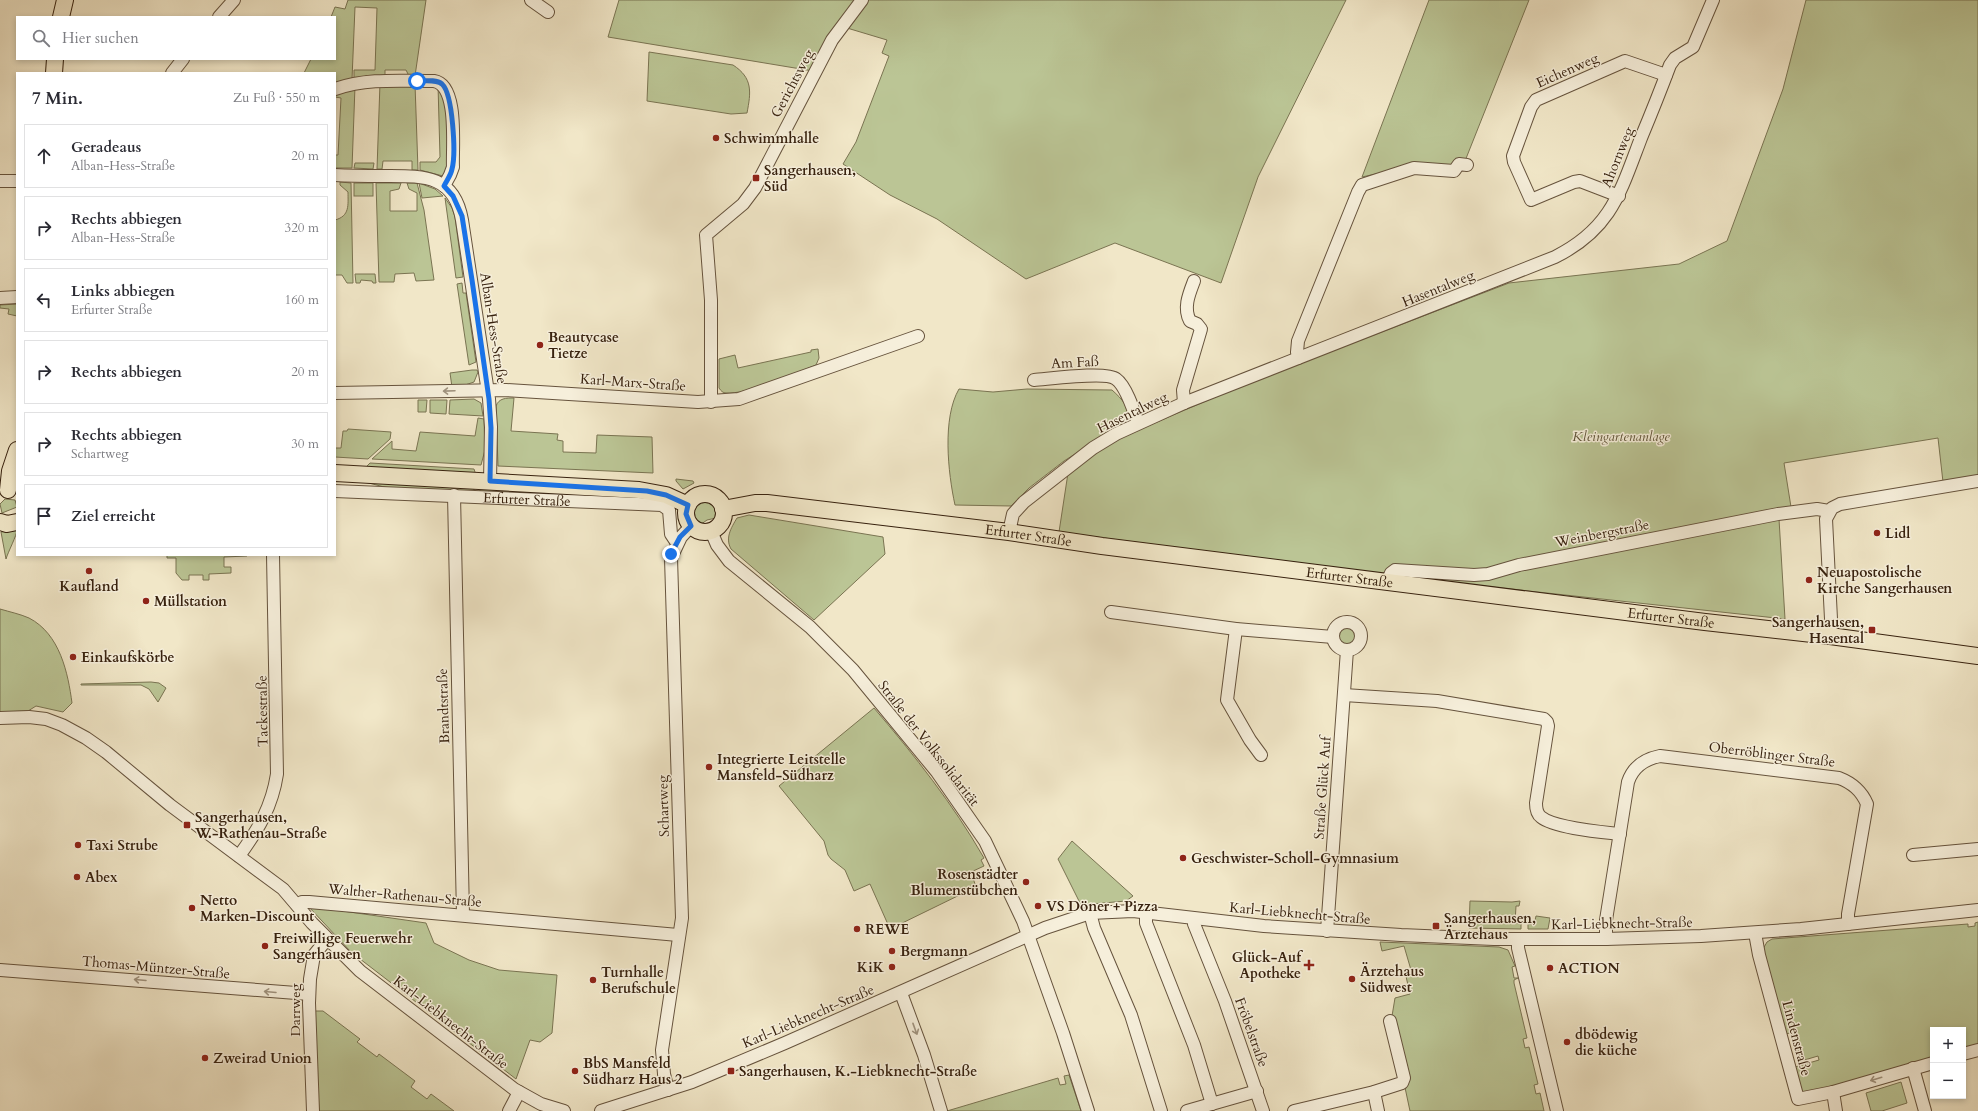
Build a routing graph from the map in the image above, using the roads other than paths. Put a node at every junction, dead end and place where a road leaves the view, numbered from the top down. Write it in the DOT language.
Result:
graph roads {
  1 [pos="65,0"];
  2 [pos="234,0"];
  3 [pos="531,0"];
  4 [pos="862,0"];
  5 [pos="1712,0"];
  6 [pos="548,12"];
  7 [pos="61,16"];
  8 [pos="220,16"];
  9 [pos="55,60"];
  10 [pos="182,60"];
  11 [pos="54,72"];
  12 [pos="173,72"];
  13 [pos="1666,76"];
  14 [pos="336,89"];
  15 [pos="1467,165"];
  16 [pos="336,175"];
  17 [pos="0,181"];
  18 [pos="16,181"];
  19 [pos="444,186"];
  20 [pos="1619,196"];
  21 [pos="1499,279"];
  22 [pos="1194,281"];
  23 [pos="16,297"];
  24 [pos="0,298"];
  25 [pos="918,336"];
  26 [pos="1298,358"];
  27 [pos="1034,380"];
  28 [pos="488,390"];
  29 [pos="336,393"];
  30 [pos="711,402"];
  31 [pos="1184,403"];
  32 [pos="1138,422"];
  33 [pos="16,453"];
  34 [pos="342,474"];
  35 [pos="490,481"];
  36 [pos="1978,481"];
  37 [pos="336,491"];
  38 [pos="348,491"];
  39 [pos="8,492"];
  40 [pos="454,495"];
  41 [pos="688,505"];
  42 [pos="723,510"];
  43 [pos="1829,511"];
  44 [pos="0,522"];
  45 [pos="16,522"];
  46 [pos="691,526"];
  47 [pos="711,531"];
  48 [pos="1009,532"];
  49 [pos="677,543"];
  50 [pos="273,556"];
  51 [pos="1387,582"];
  52 [pos="1111,612"];
  53 [pos="1236,629"];
  54 [pos="1830,636"];
  55 [pos="1333,637"];
  56 [pos="1347,650"];
  57 [pos="1978,656"];
  58 [pos="1344,695"];
  59 [pos="0,718"];
  60 [pos="1261,755"];
  61 [pos="1620,834"];
  62 [pos="1978,849"];
  63 [pos="1912,855"];
  64 [pos="239,856"];
  65 [pos="297,905"];
  66 [pos="1978,910"];
  67 [pos="1146,912"];
  68 [pos="1090,913"];
  69 [pos="463,916"];
  70 [pos="1194,918"];
  71 [pos="1848,924"];
  72 [pos="1327,931"];
  73 [pos="1755,933"];
  74 [pos="678,935"];
  75 [pos="1029,936"];
  76 [pos="327,939"];
  77 [pos="1518,939"];
  78 [pos="1606,939"];
  79 [pos="0,970"];
  80 [pos="901,992"];
  81 [pos="309,994"];
  82 [pos="1390,1021"];
  83 [pos="1978,1050"];
  84 [pos="1966,1053"];
  85 [pos="1930,1063"];
  86 [pos="1913,1068"];
  87 [pos="668,1090"];
  88 [pos="1257,1091"];
  89 [pos="519,1092"];
  90 [pos="1374,1092"];
  91 [pos="1832,1092"];
  92 [pos="1212,1104"];
  93 [pos="630,1107"];
  94 [pos="313,1111"];
  95 [pos="509,1111"];
  96 [pos="564,1111"];
  97 [pos="601,1111"];
  98 [pos="941,1111"];
  99 [pos="1088,1111"];
  100 [pos="1161,1111"];
  101 [pos="1187,1111"];
  102 [pos="1263,1111"];
  103 [pos="1294,1111"];
  104 [pos="1378,1111"];
  105 [pos="1557,1111"];
  106 [pos="1836,1111"];
  107 [pos="1925,1111"];
  1 -- 7 [label="main road"];
  2 -- 8 [label="street"];
  3 -- 6 [label="street"];
  4 -- 30 [label="street, Gerichtsweg"];
  5 -- 13 [label="street, Ahornweg"];
  9 -- 11 [label="main road"];
  10 -- 12 [label="street"];
  13 -- 20 [label="street, Ahornweg"];
  13 -- 20 [label="street, Eichenweg"];
  14 -- 19 [label="street"];
  15 -- 26 [label="street"];
  16 -- 19 [label="street"];
  17 -- 18 [label="street"];
  19 -- 28 [label="street, Alban-Hess-Straße"];
  20 -- 21 [label="street, Ahornweg"];
  21 -- 26 [label="street, Hasentalweg"];
  22 -- 31 [label="street"];
  23 -- 24 [label="street"];
  25 -- 30 [label="street, Karl-Marx-Straße"];
  26 -- 31 [label="street, Hasentalweg"];
  27 -- 32 [label="street, Am Faß"];
  28 -- 29 [label="street, Karl-Marx-Straße, one-way"];
  28 -- 30 [label="street, Karl-Marx-Straße"];
  28 -- 35 [label="street, Alban-Hess-Straße"];
  31 -- 32 [label="street, Hasentalweg"];
  32 -- 48 [label="street, Hasentalweg"];
  33 -- 39 [label="main road"];
  34 -- 35 [label="main road, Erfurter Straße"];
  34 -- 38 [label="street, Erfurter Straße"];
  35 -- 41 [label="main road, Erfurter Straße"];
  36 -- 43 [label="street, Weinbergstraße"];
  37 -- 38 [label="street, Erfurter Straße"];
  38 -- 40 [label="street, Erfurter Straße"];
  40 -- 49 [label="street, Erfurter Straße"];
  40 -- 69 [label="street, Brandtstraße"];
  41 -- 42 [label="main road"];
  41 -- 46 [label="main road"];
  42 -- 47 [label="main road"];
  42 -- 48 [label="main road, Erfurter Straße"];
  43 -- 51 [label="street, Weinbergstraße"];
  43 -- 54 [label="street"];
  44 -- 45 [label="main road"];
  46 -- 47 [label="main road"];
  46 -- 49 [label="street, Schartweg"];
  47 -- 75 [label="street, Straße der Volkssolidarität"];
  48 -- 51 [label="main road, Erfurter Straße"];
  49 -- 74 [label="street, Schartweg"];
  50 -- 64 [label="street, Tackestraße"];
  51 -- 54 [label="main road, Erfurter Straße"];
  52 -- 53 [label="street"];
  53 -- 55 [label="street"];
  53 -- 60 [label="street"];
  54 -- 57 [label="main road, Erfurter Straße"];
  55 -- 56 [label="street"];
  55 -- 56 [label="street"];
  56 -- 58 [label="street, Straße Glück Auf"];
  58 -- 61 [label="street"];
  58 -- 72 [label="street, Straße Glück Auf"];
  59 -- 64 [label="street"];
  61 -- 71 [label="street, Oberröblinger Straße"];
  61 -- 78 [label="street, Oberröblinger Straße"];
  62 -- 63 [label="street"];
  64 -- 65 [label="street"];
  65 -- 69 [label="street, Walther-Rathenau-Straße"];
  65 -- 76 [label="street, Karl-Liebknecht-Straße"];
  66 -- 71 [label="street, Karl-Liebknecht-Straße"];
  67 -- 68 [label="street, Karl-Liebknecht-Straße"];
  67 -- 70 [label="street, Karl-Liebknecht-Straße"];
  67 -- 92 [label="street"];
  68 -- 75 [label="street, Karl-Liebknecht-Straße"];
  68 -- 100 [label="street"];
  69 -- 74 [label="street, Walther-Rathenau-Straße"];
  70 -- 72 [label="street, Karl-Liebknecht-Straße"];
  70 -- 88 [label="street, Fröbelstraße"];
  71 -- 73 [label="street, Karl-Liebknecht-Straße"];
  72 -- 77 [label="street, Karl-Liebknecht-Straße"];
  73 -- 78 [label="street, Karl-Liebknecht-Straße"];
  73 -- 91 [label="street, Lindenstraße"];
  74 -- 87 [label="street, Schartweg"];
  75 -- 80 [label="street, Karl-Liebknecht-Straße"];
  75 -- 99 [label="street, Straße der Volkssolidarität"];
  76 -- 81 [label="street, Darrweg"];
  76 -- 89 [label="street, Karl-Liebknecht-Straße"];
  77 -- 78 [label="street, Karl-Liebknecht-Straße"];
  77 -- 105 [label="street"];
  81 -- 79 [label="street, Thomas-Müntzer-Straße, one-way"];
  80 -- 87 [label="street, Karl-Liebknecht-Straße"];
  80 -- 98 [label="street, one-way"];
  81 -- 94 [label="street, Darrweg"];
  82 -- 90 [label="street"];
  83 -- 84 [label="street"];
  85 -- 86 [label="street"];
  86 -- 91 [label="street, one-way"];
  86 -- 107 [label="street"];
  87 -- 93 [label="street, Karl-Liebknecht-Straße"];
  88 -- 92 [label="street"];
  88 -- 102 [label="street, Fröbelstraße"];
  89 -- 95 [label="street"];
  89 -- 96 [label="street, Karl-Liebknecht-Straße"];
  90 -- 103 [label="street"];
  90 -- 104 [label="street"];
  91 -- 106 [label="street"];
  92 -- 101 [label="street"];
  93 -- 97 [label="street, Karl-Liebknecht-Straße"];
}
